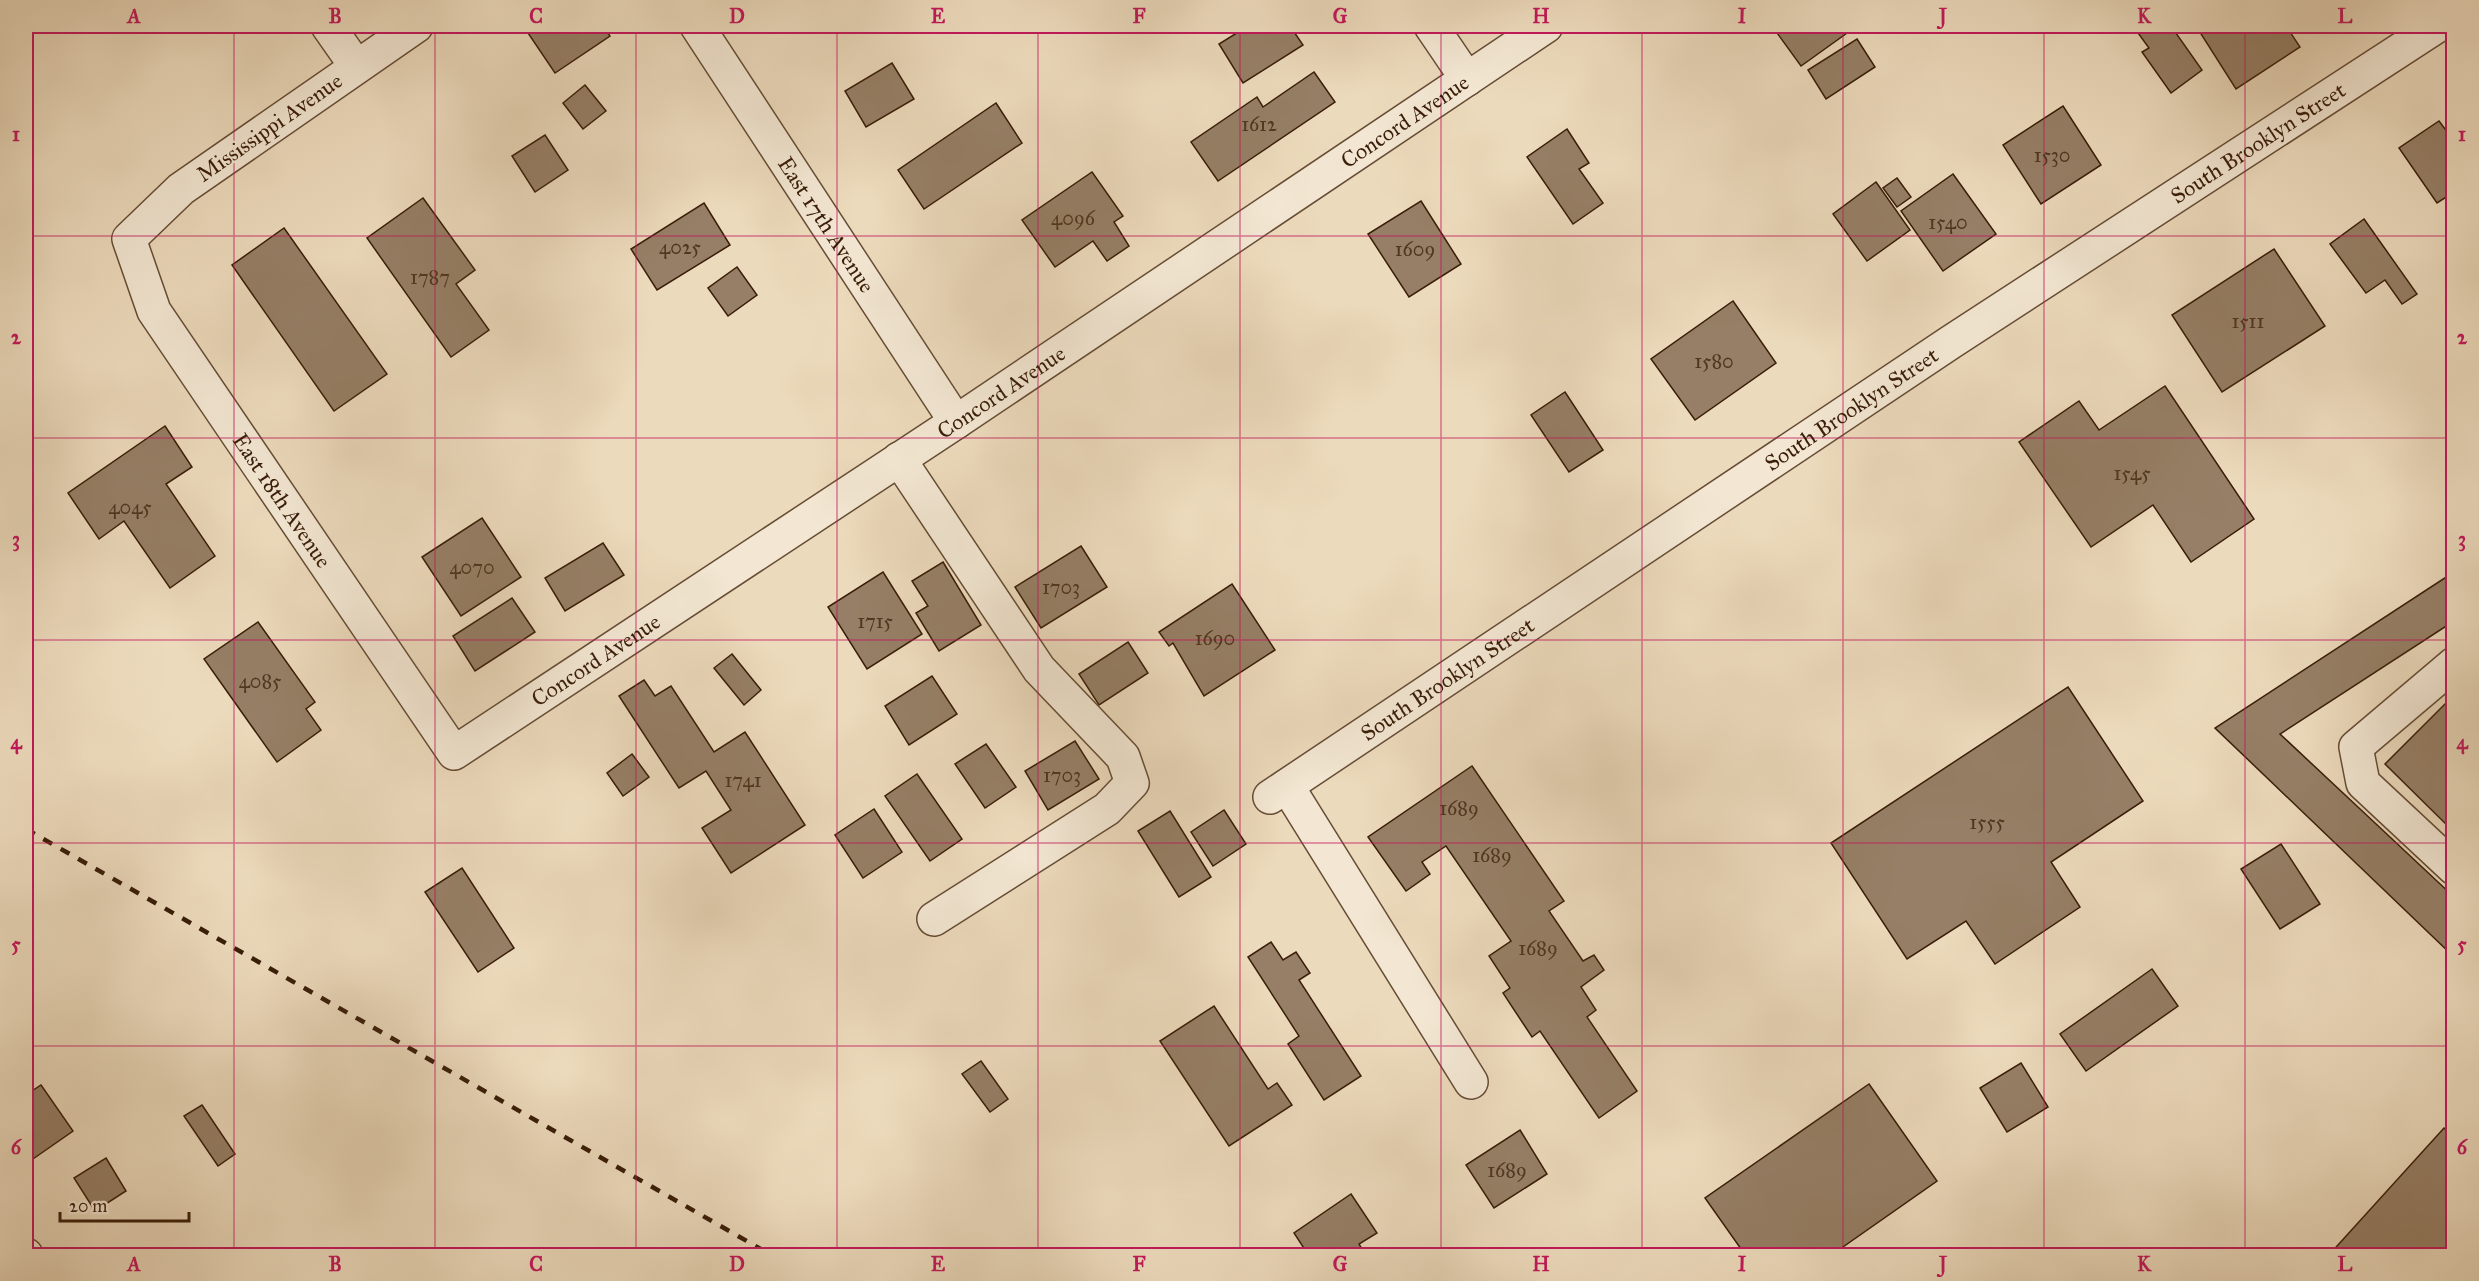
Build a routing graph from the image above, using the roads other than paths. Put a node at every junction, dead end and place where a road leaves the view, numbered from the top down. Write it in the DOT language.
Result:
graph roads {
  1 [pos="328,26"];
  2 [pos="416,26"];
  3 [pos="697,26"];
  4 [pos="1431,26"];
  5 [pos="1546,26"];
  6 [pos="2437,26"];
  7 [pos="356,66"];
  8 [pos="1467,79"];
  9 [pos="129,239"];
  10 [pos="956,422"];
  11 [pos="899,459"];
  12 [pos="2454,664"];
  13 [pos="454,753"];
  14 [pos="2454,868"];
  15 [pos="934,920"];
  16 [pos="1471,1082"];
  1 -- 7 [label="street"];
  2 -- 7 [label="street, Mississippi Avenue"];
  3 -- 10 [label="street, East 17th Avenue"];
  4 -- 8 [label="street"];
  5 -- 8 [label="street, Concord Avenue"];
  6 -- 16 [label="street, South Brooklyn Street"];
  7 -- 9 [label="street, Mississippi Avenue"];
  8 -- 10 [label="street, Concord Avenue"];
  9 -- 13 [label="street, East 18th Avenue"];
  10 -- 11 [label="street, Concord Avenue"];
  11 -- 13 [label="street, Concord Avenue"];
  11 -- 15 [label="street"];
  12 -- 14 [label="street"];
}
